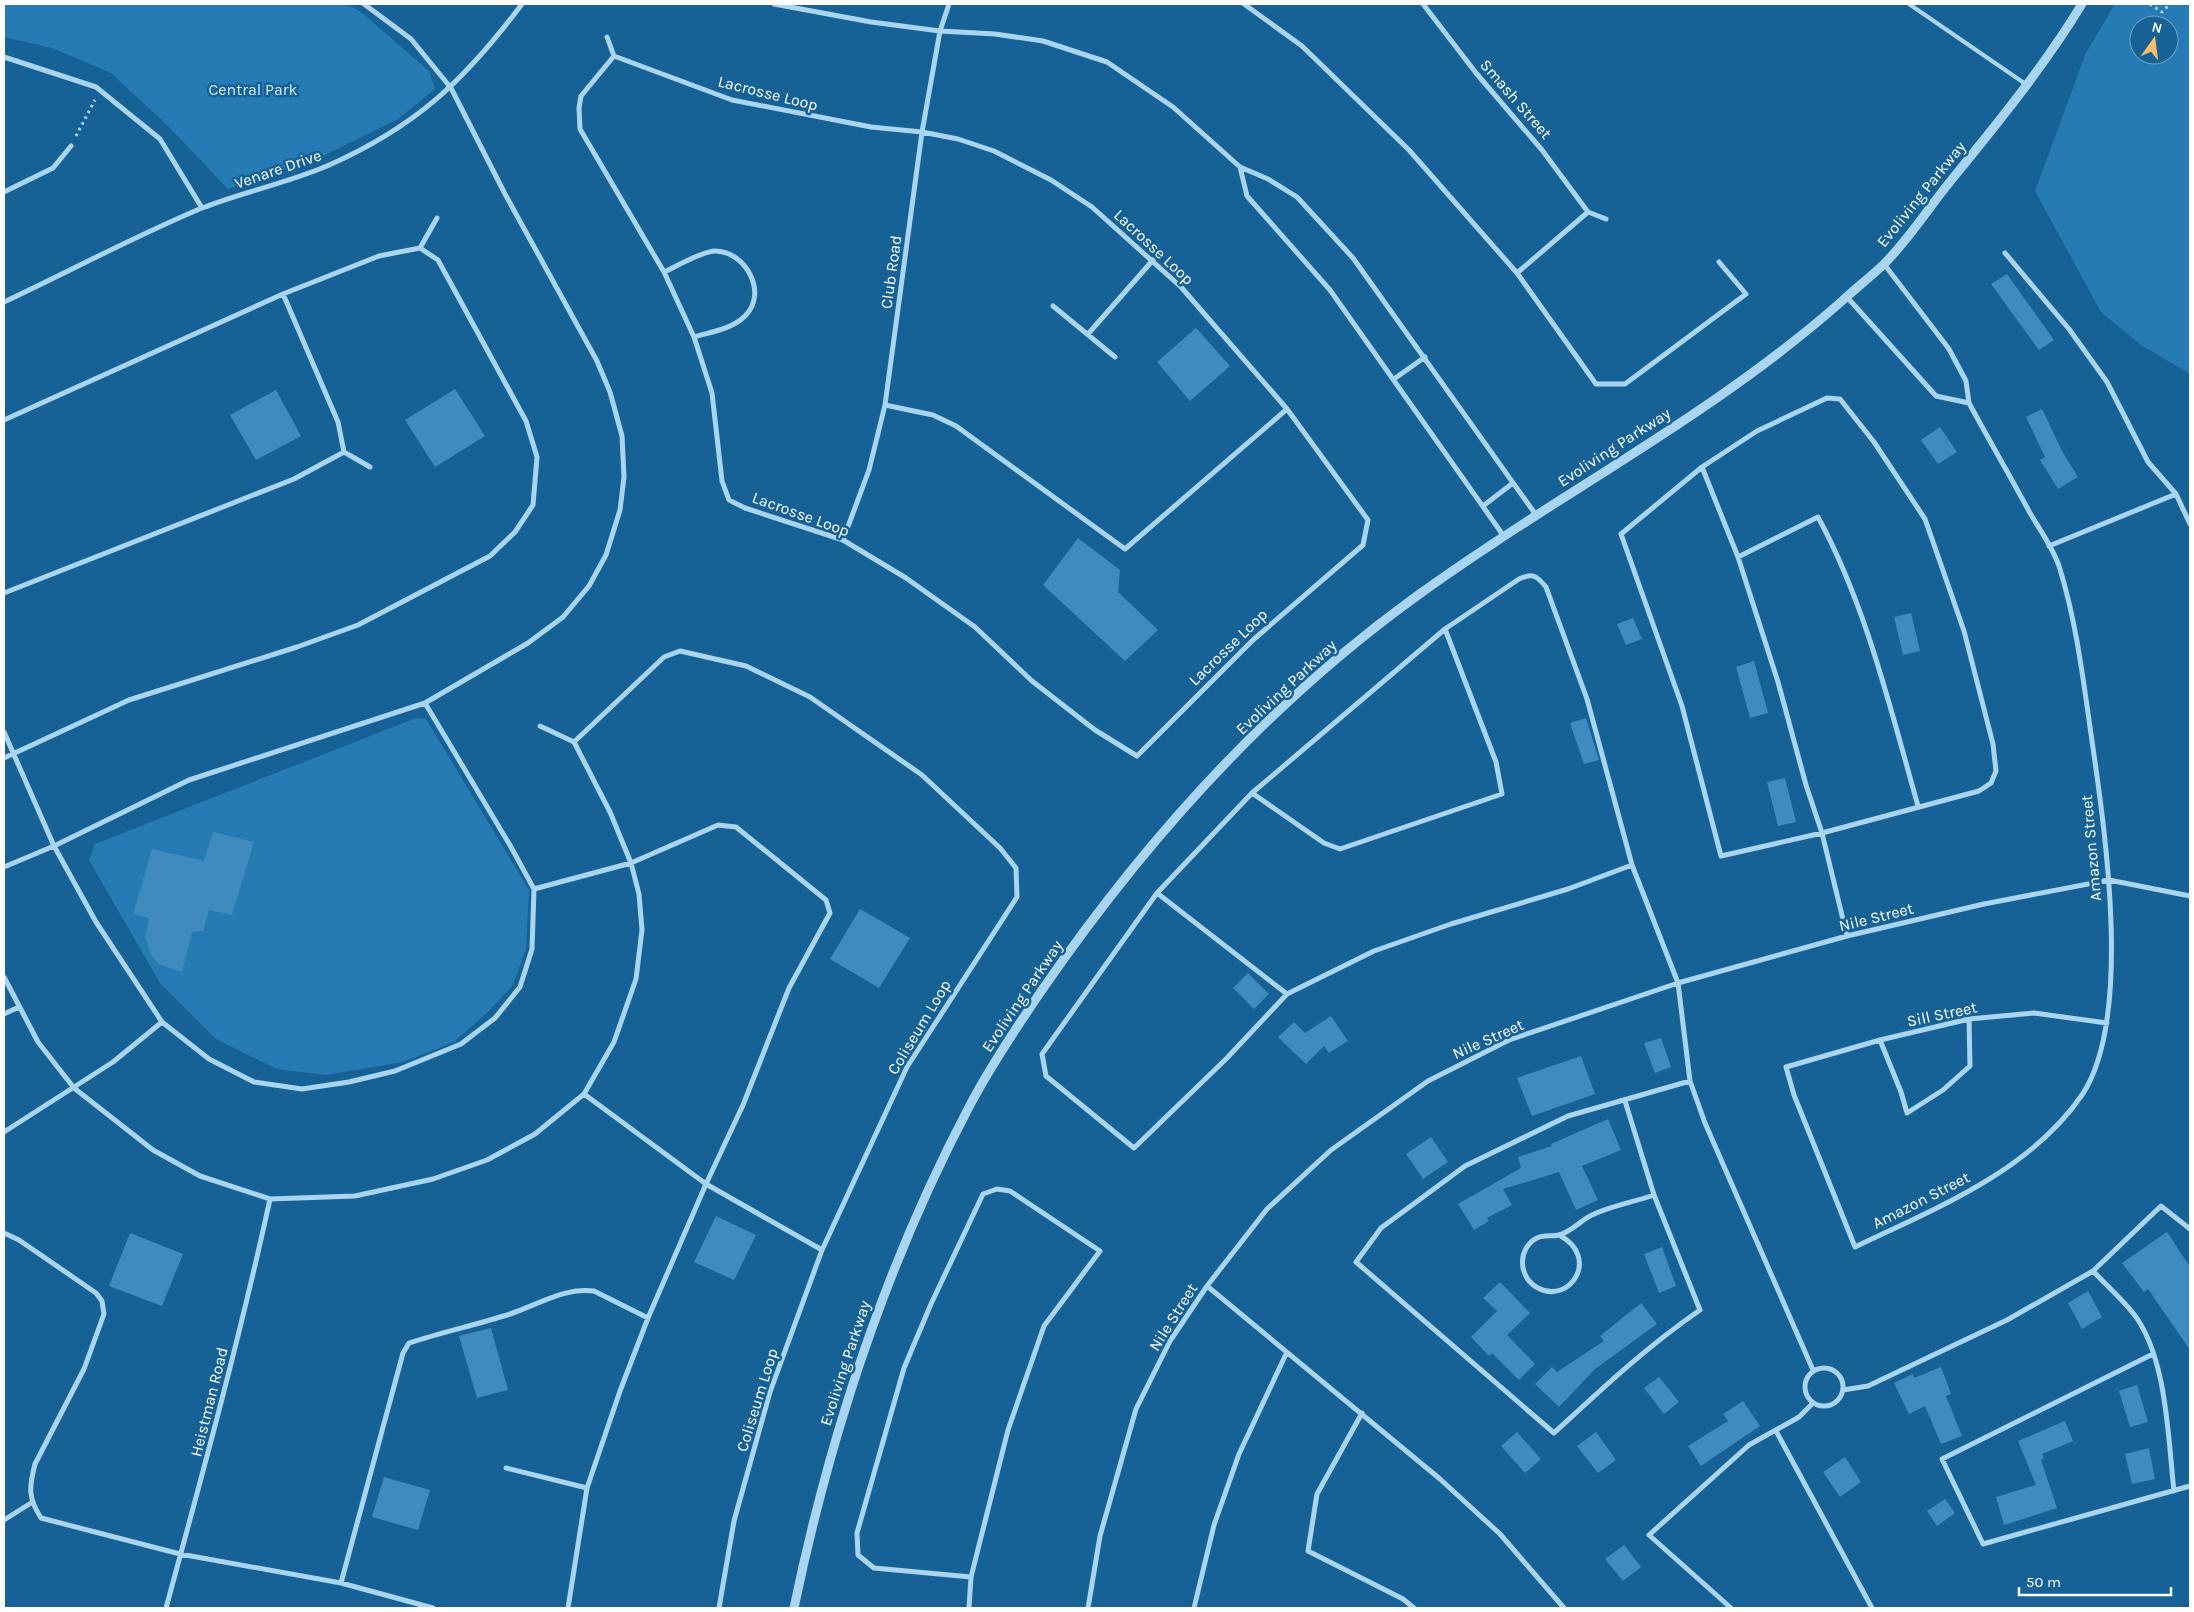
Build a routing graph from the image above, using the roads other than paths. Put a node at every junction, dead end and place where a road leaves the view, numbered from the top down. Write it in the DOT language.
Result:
graph roads {
  1 [pos="364,4"];
  2 [pos="522,4"];
  3 [pos="774,4"];
  4 [pos="949,4"];
  5 [pos="1423,4"];
  6 [pos="1909,4"];
  7 [pos="2082,4"];
  8 [pos="1248,5"];
  9 [pos="940,31"];
  10 [pos="607,37"];
  11 [pos="614,56"];
  12 [pos="4,57"];
  13 [pos="2027,85"];
  14 [pos="451,88"];
  15 [pos="922,132"];
  16 [pos="71,146"];
  17 [pos="1240,167"];
  18 [pos="4,192"];
  19 [pos="202,208"];
  20 [pos="1588,212"];
  21 [pos="437,218"];
  22 [pos="1606,219"];
  23 [pos="420,248"];
  24 [pos="2005,253"];
  25 [pos="1153,260"];
  26 [pos="1719,262"];
  27 [pos="1884,264"];
  28 [pos="664,272"];
  29 [pos="1517,273"];
  30 [pos="283,294"];
  31 [pos="1846,296"];
  32 [pos="4,302"];
  33 [pos="1053,306"];
  34 [pos="1088,334"];
  35 [pos="694,337"];
  36 [pos="1115,357"];
  37 [pos="1425,357"];
  38 [pos="1394,379"];
  39 [pos="1969,404"];
  40 [pos="885,405"];
  41 [pos="1287,409"];
  42 [pos="4,420"];
  43 [pos="344,452"];
  44 [pos="1702,467"];
  45 [pos="370,468"];
  46 [pos="1513,483"];
  47 [pos="2176,494"];
  48 [pos="1483,506"];
  49 [pos="1536,516"];
  50 [pos="2190,524"];
  51 [pos="1503,535"];
  52 [pos="842,540"];
  53 [pos="2049,546"];
  54 [pos="1738,557"];
  55 [pos="4,593"];
  56 [pos="1445,629"];
  57 [pos="425,703"];
  58 [pos="540,726"];
  59 [pos="4,732"];
  60 [pos="574,742"];
  61 [pos="14,754"];
  62 [pos="4,758"];
  63 [pos="1252,793"];
  64 [pos="1918,806"];
  65 [pos="1822,833"];
  66 [pos="54,846"];
  67 [pos="631,863"];
  68 [pos="1632,865"];
  69 [pos="4,867"];
  70 [pos="2109,880"];
  71 [pos="534,889"];
  72 [pos="1157,893"];
  73 [pos="2190,896"];
  74 [pos="1847,936"];
  75 [pos="4,977"];
  76 [pos="1678,983"];
  77 [pos="1287,994"];
  78 [pos="19,1008"];
  79 [pos="4,1014"];
  80 [pos="1969,1020"];
  81 [pos="162,1022"];
  82 [pos="2107,1023"];
  83 [pos="1880,1040"];
  84 [pos="1786,1067"];
  85 [pos="1690,1081"];
  86 [pos="74,1088"];
  87 [pos="584,1094"];
  88 [pos="1625,1101"];
  89 [pos="4,1132"];
  90 [pos="706,1184"];
  91 [pos="1654,1195"];
  92 [pos="270,1200"];
  93 [pos="2190,1229"];
  94 [pos="4,1233"];
  95 [pos="1559,1235"];
  96 [pos="822,1250"];
  97 [pos="2093,1271"];
  98 [pos="1207,1286"];
  99 [pos="648,1318"];
  100 [pos="1286,1354"];
  101 [pos="2153,1354"];
  102 [pos="1813,1370"];
  103 [pos="1843,1390"];
  104 [pos="1813,1403"];
  105 [pos="1362,1413"];
  106 [pos="1776,1431"];
  107 [pos="506,1468"];
  108 [pos="2190,1486"];
  109 [pos="587,1488"];
  110 [pos="2174,1491"];
  111 [pos="31,1502"];
  112 [pos="4,1520"];
  113 [pos="180,1554"];
  114 [pos="971,1577"];
  115 [pos="341,1582"];
  116 [pos="166,1608"];
  117 [pos="433,1608"];
  118 [pos="568,1608"];
  119 [pos="719,1608"];
  120 [pos="794,1608"];
  121 [pos="969,1608"];
  122 [pos="1088,1608"];
  123 [pos="1194,1608"];
  124 [pos="1414,1608"];
  125 [pos="1564,1608"];
  126 [pos="1731,1608"];
  127 [pos="1872,1608"];
  1 -- 14 [label="street"];
  2 -- 14 [label="street, Venare Drive"];
  3 -- 9 [label="street"];
  4 -- 9 [label="street, Club Road"];
  5 -- 20 [label="street, Smash Street"];
  6 -- 13 [label="lane"];
  7 -- 13 [label="street, Evoliving Parkway"];
  8 -- 29 [label="street"];
  9 -- 15 [label="street, Club Road"];
  9 -- 17 [label="street"];
  10 -- 11 [label="street"];
  11 -- 15 [label="street, Lacrosse Loop"];
  11 -- 28 [label="street, Lacrosse Loop"];
  12 -- 19 [label="street"];
  13 -- 27 [label="street, Evoliving Parkway"];
  14 -- 19 [label="street, Venare Drive"];
  14 -- 57 [label="street"];
  15 -- 25 [label="street, Lacrosse Loop"];
  15 -- 40 [label="street, Club Road"];
  16 -- 18 [label="street"];
  17 -- 37 [label="street"];
  17 -- 38 [label="street"];
  19 -- 32 [label="street, Venare Drive"];
  20 -- 22 [label="street"];
  20 -- 29 [label="street"];
  21 -- 23 [label="street"];
  23 -- 30 [label="street"];
  23 -- 61 [label="street"];
  24 -- 47 [label="street"];
  25 -- 34 [label="street"];
  25 -- 41 [label="street, Lacrosse Loop"];
  26 -- 29 [label="street"];
  27 -- 31 [label="street, Evoliving Parkway"];
  27 -- 39 [label="street, Amazon Street"];
  28 -- 35 [label="street, Lacrosse Loop"];
  28 -- 35 [label="street"];
  30 -- 42 [label="street"];
  30 -- 43 [label="street"];
  31 -- 39 [label="street"];
  31 -- 49 [label="street, Evoliving Parkway"];
  33 -- 34 [label="street"];
  34 -- 36 [label="street"];
  35 -- 52 [label="street, Lacrosse Loop"];
  37 -- 38 [label="street"];
  37 -- 46 [label="street"];
  38 -- 48 [label="street"];
  39 -- 53 [label="street, Amazon Street"];
  40 -- 41 [label="street"];
  40 -- 52 [label="street, Club Road"];
  41 -- 52 [label="street, Lacrosse Loop"];
  43 -- 45 [label="street"];
  43 -- 55 [label="street"];
  44 -- 54 [label="street"];
  44 -- 64 [label="street"];
  44 -- 65 [label="street"];
  46 -- 48 [label="street"];
  46 -- 49 [label="street"];
  47 -- 50 [label="street"];
  47 -- 53 [label="street"];
  48 -- 51 [label="street"];
  49 -- 51 [label="street, Evoliving Parkway"];
  51 -- 120 [label="street, Evoliving Parkway"];
  53 -- 70 [label="street, Amazon Street"];
  54 -- 64 [label="street"];
  54 -- 65 [label="street"];
  56 -- 63 [label="street"];
  56 -- 63 [label="street"];
  56 -- 68 [label="street"];
  57 -- 66 [label="street"];
  57 -- 71 [label="street"];
  58 -- 60 [label="street"];
  59 -- 61 [label="street"];
  60 -- 67 [label="street"];
  60 -- 96 [label="street, Coliseum Loop"];
  61 -- 62 [label="street"];
  61 -- 66 [label="street"];
  63 -- 72 [label="street"];
  64 -- 65 [label="street"];
  65 -- 74 [label="street"];
  66 -- 69 [label="street"];
  66 -- 81 [label="street"];
  67 -- 71 [label="street"];
  67 -- 87 [label="street"];
  67 -- 90 [label="street"];
  68 -- 76 [label="street"];
  68 -- 77 [label="street"];
  70 -- 73 [label="street, Nile Street"];
  70 -- 74 [label="street, Nile Street"];
  70 -- 82 [label="street, Amazon Street"];
  71 -- 81 [label="street"];
  72 -- 77 [label="street"];
  72 -- 77 [label="street"];
  74 -- 76 [label="street, Nile Street"];
  75 -- 78 [label="street"];
  76 -- 85 [label="street"];
  76 -- 98 [label="street, Nile Street"];
  78 -- 79 [label="street"];
  78 -- 86 [label="street"];
  80 -- 82 [label="street, Sill Street"];
  80 -- 83 [label="street, Sill Street"];
  80 -- 83 [label="street"];
  81 -- 86 [label="street"];
  82 -- 84 [label="street, Amazon Street"];
  83 -- 84 [label="street, Sill Street"];
  85 -- 88 [label="street"];
  85 -- 102 [label="street"];
  86 -- 89 [label="street"];
  86 -- 92 [label="street"];
  87 -- 90 [label="street"];
  87 -- 92 [label="street"];
  88 -- 91 [label="street"];
  88 -- 91 [label="street"];
  90 -- 96 [label="street"];
  90 -- 99 [label="street"];
  91 -- 95 [label="street"];
  92 -- 113 [label="street, Heistman Road"];
  93 -- 97 [label="street"];
  94 -- 111 [label="street"];
  95 -- 95 [label="street"];
  96 -- 119 [label="street, Coliseum Loop"];
  97 -- 101 [label="street"];
  97 -- 103 [label="street"];
  98 -- 100 [label="street"];
  98 -- 122 [label="street, Nile Street"];
  99 -- 109 [label="street"];
  99 -- 115 [label="street"];
  100 -- 105 [label="street"];
  100 -- 123 [label="street"];
  101 -- 110 [label="street"];
  101 -- 110 [label="street"];
  102 -- 103 [label="street"];
  102 -- 104 [label="street"];
  103 -- 104 [label="street"];
  104 -- 106 [label="street"];
  105 -- 124 [label="street"];
  105 -- 125 [label="street"];
  106 -- 126 [label="street"];
  106 -- 127 [label="street"];
  107 -- 109 [label="street"];
  108 -- 110 [label="street"];
  109 -- 118 [label="street"];
  111 -- 112 [label="street"];
  111 -- 113 [label="street"];
  113 -- 115 [label="street"];
  113 -- 116 [label="street, Heistman Road"];
  114 -- 114 [label="street"];
  114 -- 121 [label="street"];
  115 -- 117 [label="street"];
}
